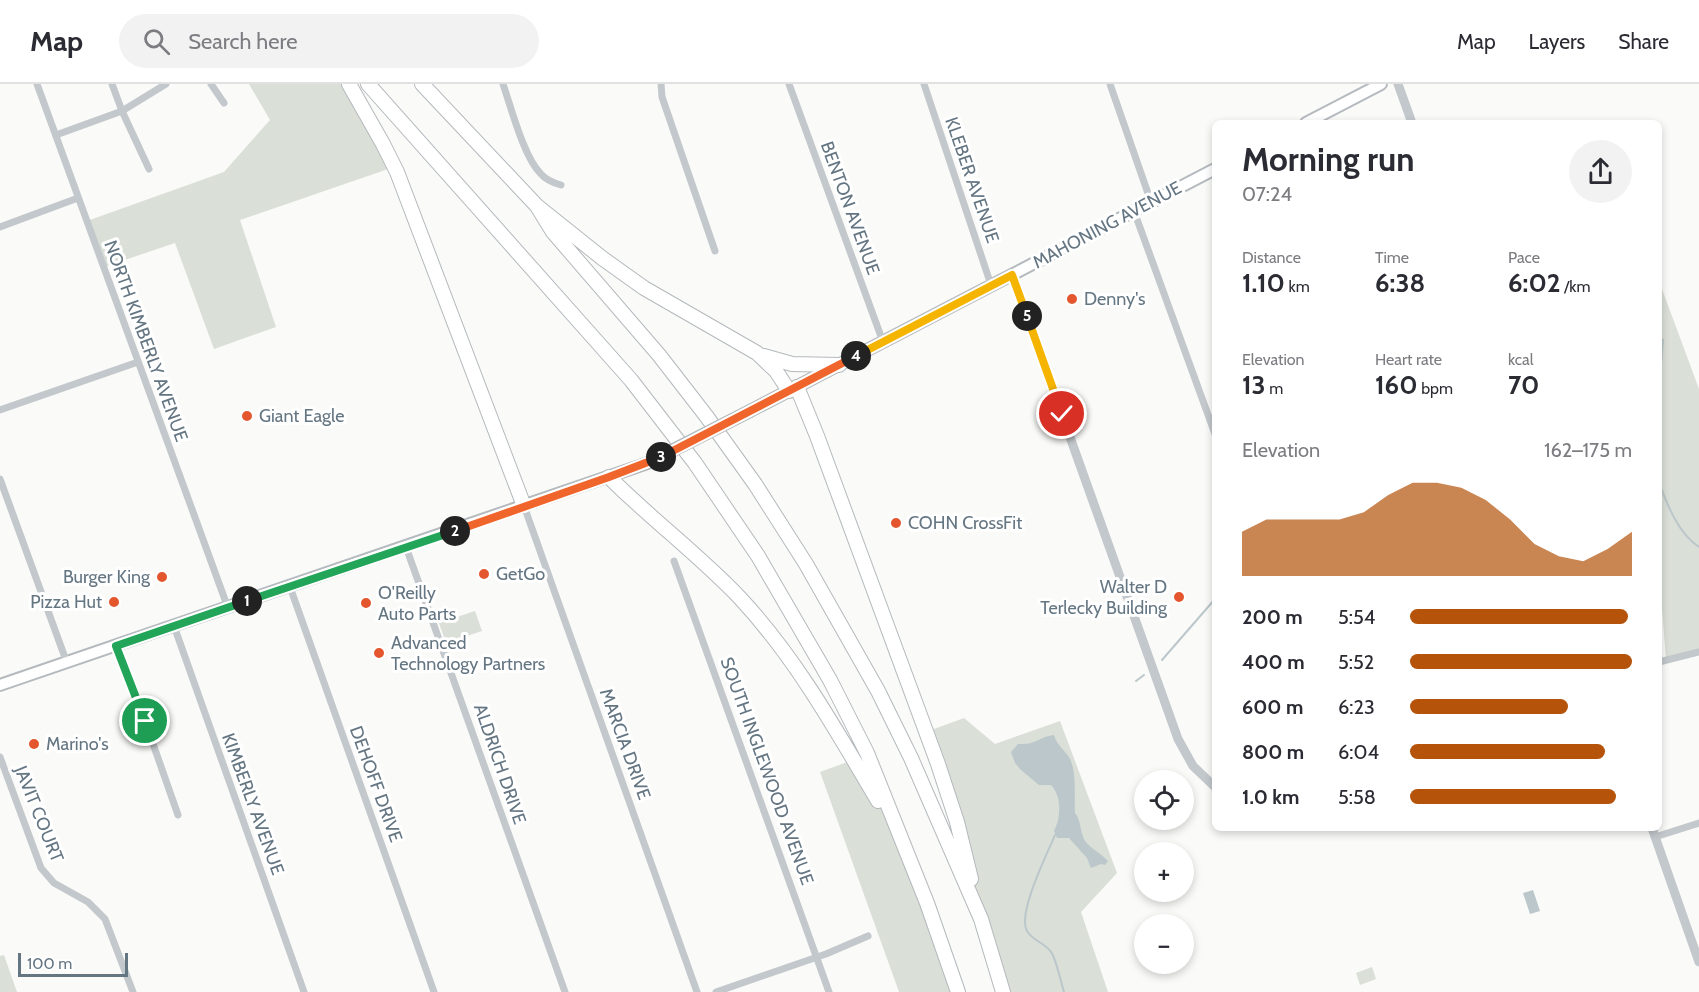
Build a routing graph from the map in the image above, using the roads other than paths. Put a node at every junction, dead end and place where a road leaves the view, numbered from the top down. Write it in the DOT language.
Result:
graph roads {
  1 [pos="37,84"];
  2 [pos="112,84"];
  3 [pos="166,84"];
  4 [pos="211,84"];
  5 [pos="349,84"];
  6 [pos="368,84"];
  7 [pos="422,84"];
  8 [pos="503,84"];
  9 [pos="661,84"];
  10 [pos="789,84"];
  11 [pos="924,84"];
  12 [pos="1110,84"];
  13 [pos="1381,84"];
  14 [pos="1398,84"];
  15 [pos="224,103"];
  16 [pos="122,111"];
  17 [pos="1312,120"];
  18 [pos="1411,120"];
  19 [pos="56,135"];
  20 [pos="149,169"];
  21 [pos="1212,171"];
  22 [pos="561,185"];
  23 [pos="78,198"];
  24 [pos="1151,202"];
  25 [pos="537,206"];
  26 [pos="1134,211"];
  27 [pos="0,227"];
  28 [pos="715,251"];
  29 [pos="1012,275"];
  30 [pos="991,285"];
  31 [pos="883,342"];
  32 [pos="757,353"];
  33 [pos="138,362"];
  34 [pos="839,365"];
  35 [pos="793,389"];
  36 [pos="0,410"];
  37 [pos="1212,426"];
  38 [pos="609,477"];
  39 [pos="0,479"];
  40 [pos="524,506"];
  41 [pos="406,547"];
  42 [pos="674,561"];
  43 [pos="290,587"];
  44 [pos="228,608"];
  45 [pos="174,626"];
  46 [pos="116,646"];
  47 [pos="1699,652"];
  48 [pos="1662,661"];
  49 [pos="67,663"];
  50 [pos="0,686"];
  51 [pos="0,757"];
  52 [pos="1212,784"];
  53 [pos="178,815"];
  54 [pos="1699,823"];
  55 [pos="1654,833"];
  56 [pos="898,835"];
  57 [pos="981,919"];
  58 [pos="868,936"];
  59 [pos="817,956"];
  60 [pos="1699,963"];
  61 [pos="133,992"];
  62 [pos="304,992"];
  63 [pos="434,992"];
  64 [pos="565,992"];
  65 [pos="697,992"];
  66 [pos="717,992"];
  67 [pos="830,992"];
  68 [pos="958,992"];
  69 [pos="1004,992"];
  1 -- 19 [label="street, NORTH KIMBERLY AVENUE"];
  2 -- 16 [label="street"];
  3 -- 16 [label="street"];
  4 -- 15 [label="street"];
  5 -- 40 [label="highway"];
  6 -- 56 [label="highway"];
  7 -- 25 [label="highway"];
  8 -- 22 [label="street"];
  9 -- 28 [label="street"];
  10 -- 31 [label="street, BENTON AVENUE"];
  11 -- 30 [label="street, KLEBER AVENUE"];
  12 -- 24 [label="street"];
  13 -- 17 [label="main road"];
  14 -- 18 [label="street"];
  16 -- 19 [label="street"];
  16 -- 20 [label="street"];
  19 -- 23 [label="street, NORTH KIMBERLY AVENUE"];
  21 -- 24 [label="main road, MAHONING AVENUE"];
  23 -- 27 [label="street"];
  23 -- 33 [label="street, NORTH KIMBERLY AVENUE"];
  24 -- 26 [label="main road, MAHONING AVENUE"];
  25 -- 32 [label="highway"];
  25 -- 57 [label="highway"];
  26 -- 29 [label="main road, MAHONING AVENUE"];
  26 -- 37 [label="street"];
  29 -- 30 [label="main road, MAHONING AVENUE"];
  29 -- 52 [label="street"];
  30 -- 31 [label="main road, MAHONING AVENUE"];
  31 -- 34 [label="main road, MAHONING AVENUE"];
  32 -- 34 [label="highway"];
  32 -- 35 [label="highway"];
  33 -- 36 [label="street"];
  33 -- 44 [label="street, NORTH KIMBERLY AVENUE"];
  34 -- 35 [label="main road, MAHONING AVENUE"];
  35 -- 38 [label="main road, MAHONING AVENUE, bridge"];
  35 -- 57 [label="highway"];
  38 -- 40 [label="main road, MAHONING AVENUE"];
  38 -- 56 [label="highway"];
  39 -- 49 [label="street"];
  40 -- 41 [label="main road, MAHONING AVENUE"];
  40 -- 65 [label="street, MARCIA DRIVE"];
  41 -- 43 [label="main road, MAHONING AVENUE"];
  41 -- 64 [label="street, ALDRICH DRIVE"];
  42 -- 59 [label="street, SOUTH INGLEWOOD AVENUE"];
  43 -- 44 [label="main road, MAHONING AVENUE"];
  43 -- 63 [label="street, DEHOFF DRIVE"];
  44 -- 45 [label="main road, MAHONING AVENUE"];
  45 -- 46 [label="main road, MAHONING AVENUE"];
  45 -- 62 [label="street, KIMBERLY AVENUE"];
  46 -- 49 [label="main road, MAHONING AVENUE"];
  46 -- 53 [label="street"];
  47 -- 48 [label="street"];
  49 -- 50 [label="main road, MAHONING AVENUE"];
  51 -- 61 [label="street, JAVIT COURT"];
  54 -- 55 [label="street"];
  55 -- 60 [label="street"];
  56 -- 68 [label="highway"];
  57 -- 69 [label="highway"];
  58 -- 59 [label="street"];
  59 -- 66 [label="street"];
  59 -- 67 [label="street, SOUTH INGLEWOOD AVENUE"];
}
